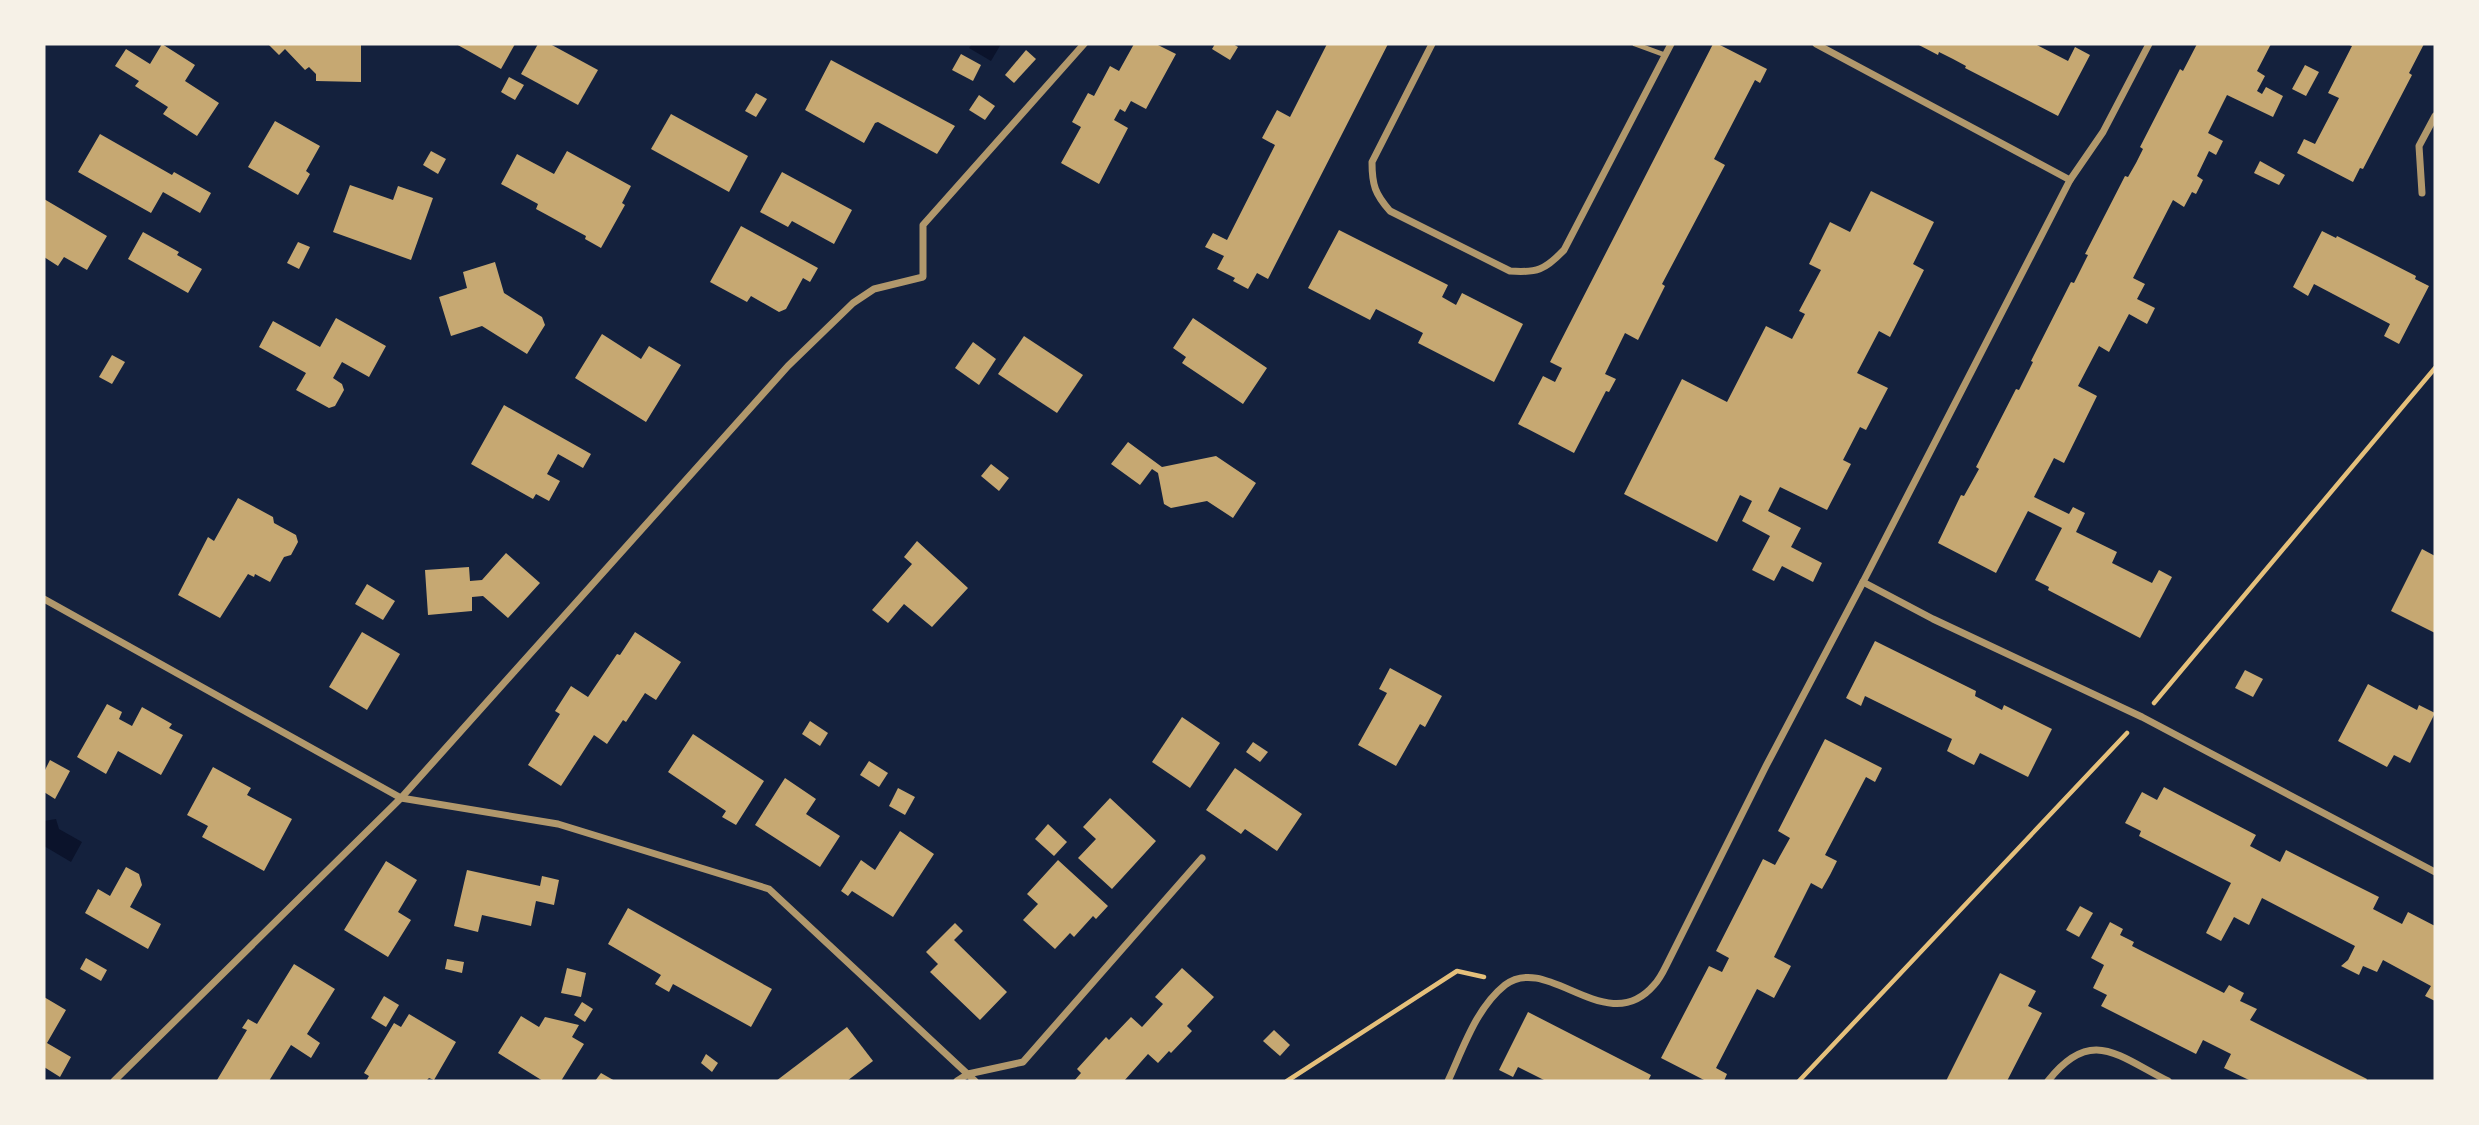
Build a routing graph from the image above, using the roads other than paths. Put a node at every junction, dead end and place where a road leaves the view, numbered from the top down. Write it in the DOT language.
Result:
graph roads {
  1 [pos="1084,44"];
  2 [pos="1432,44"];
  3 [pos="1635,44"];
  4 [pos="1671,44"];
  5 [pos="1816,44"];
  6 [pos="2149,44"];
  7 [pos="1665,55"];
  8 [pos="2435,116"];
  9 [pos="2070,180"];
  10 [pos="2422,193"];
  11 [pos="1863,582"];
  12 [pos="44,599"];
  13 [pos="401,798"];
  14 [pos="1202,858"];
  15 [pos="2435,872"];
  16 [pos="968,1074"];
  17 [pos="114,1081"];
  18 [pos="957,1081"];
  19 [pos="975,1081"];
  20 [pos="1448,1081"];
  21 [pos="2048,1081"];
  22 [pos="2168,1081"];
  1 -- 13 [label="street"];
  2 -- 7 [label="street"];
  3 -- 7 [label="lane"];
  4 -- 7 [label="street"];
  5 -- 9 [label="street"];
  6 -- 9 [label="street"];
  8 -- 10 [label="street"];
  9 -- 11 [label="street"];
  11 -- 15 [label="street"];
  11 -- 20 [label="street"];
  12 -- 13 [label="street"];
  13 -- 16 [label="street"];
  13 -- 17 [label="street"];
  14 -- 16 [label="street"];
  16 -- 18 [label="street"];
  16 -- 19 [label="street"];
  21 -- 22 [label="street"];
}
